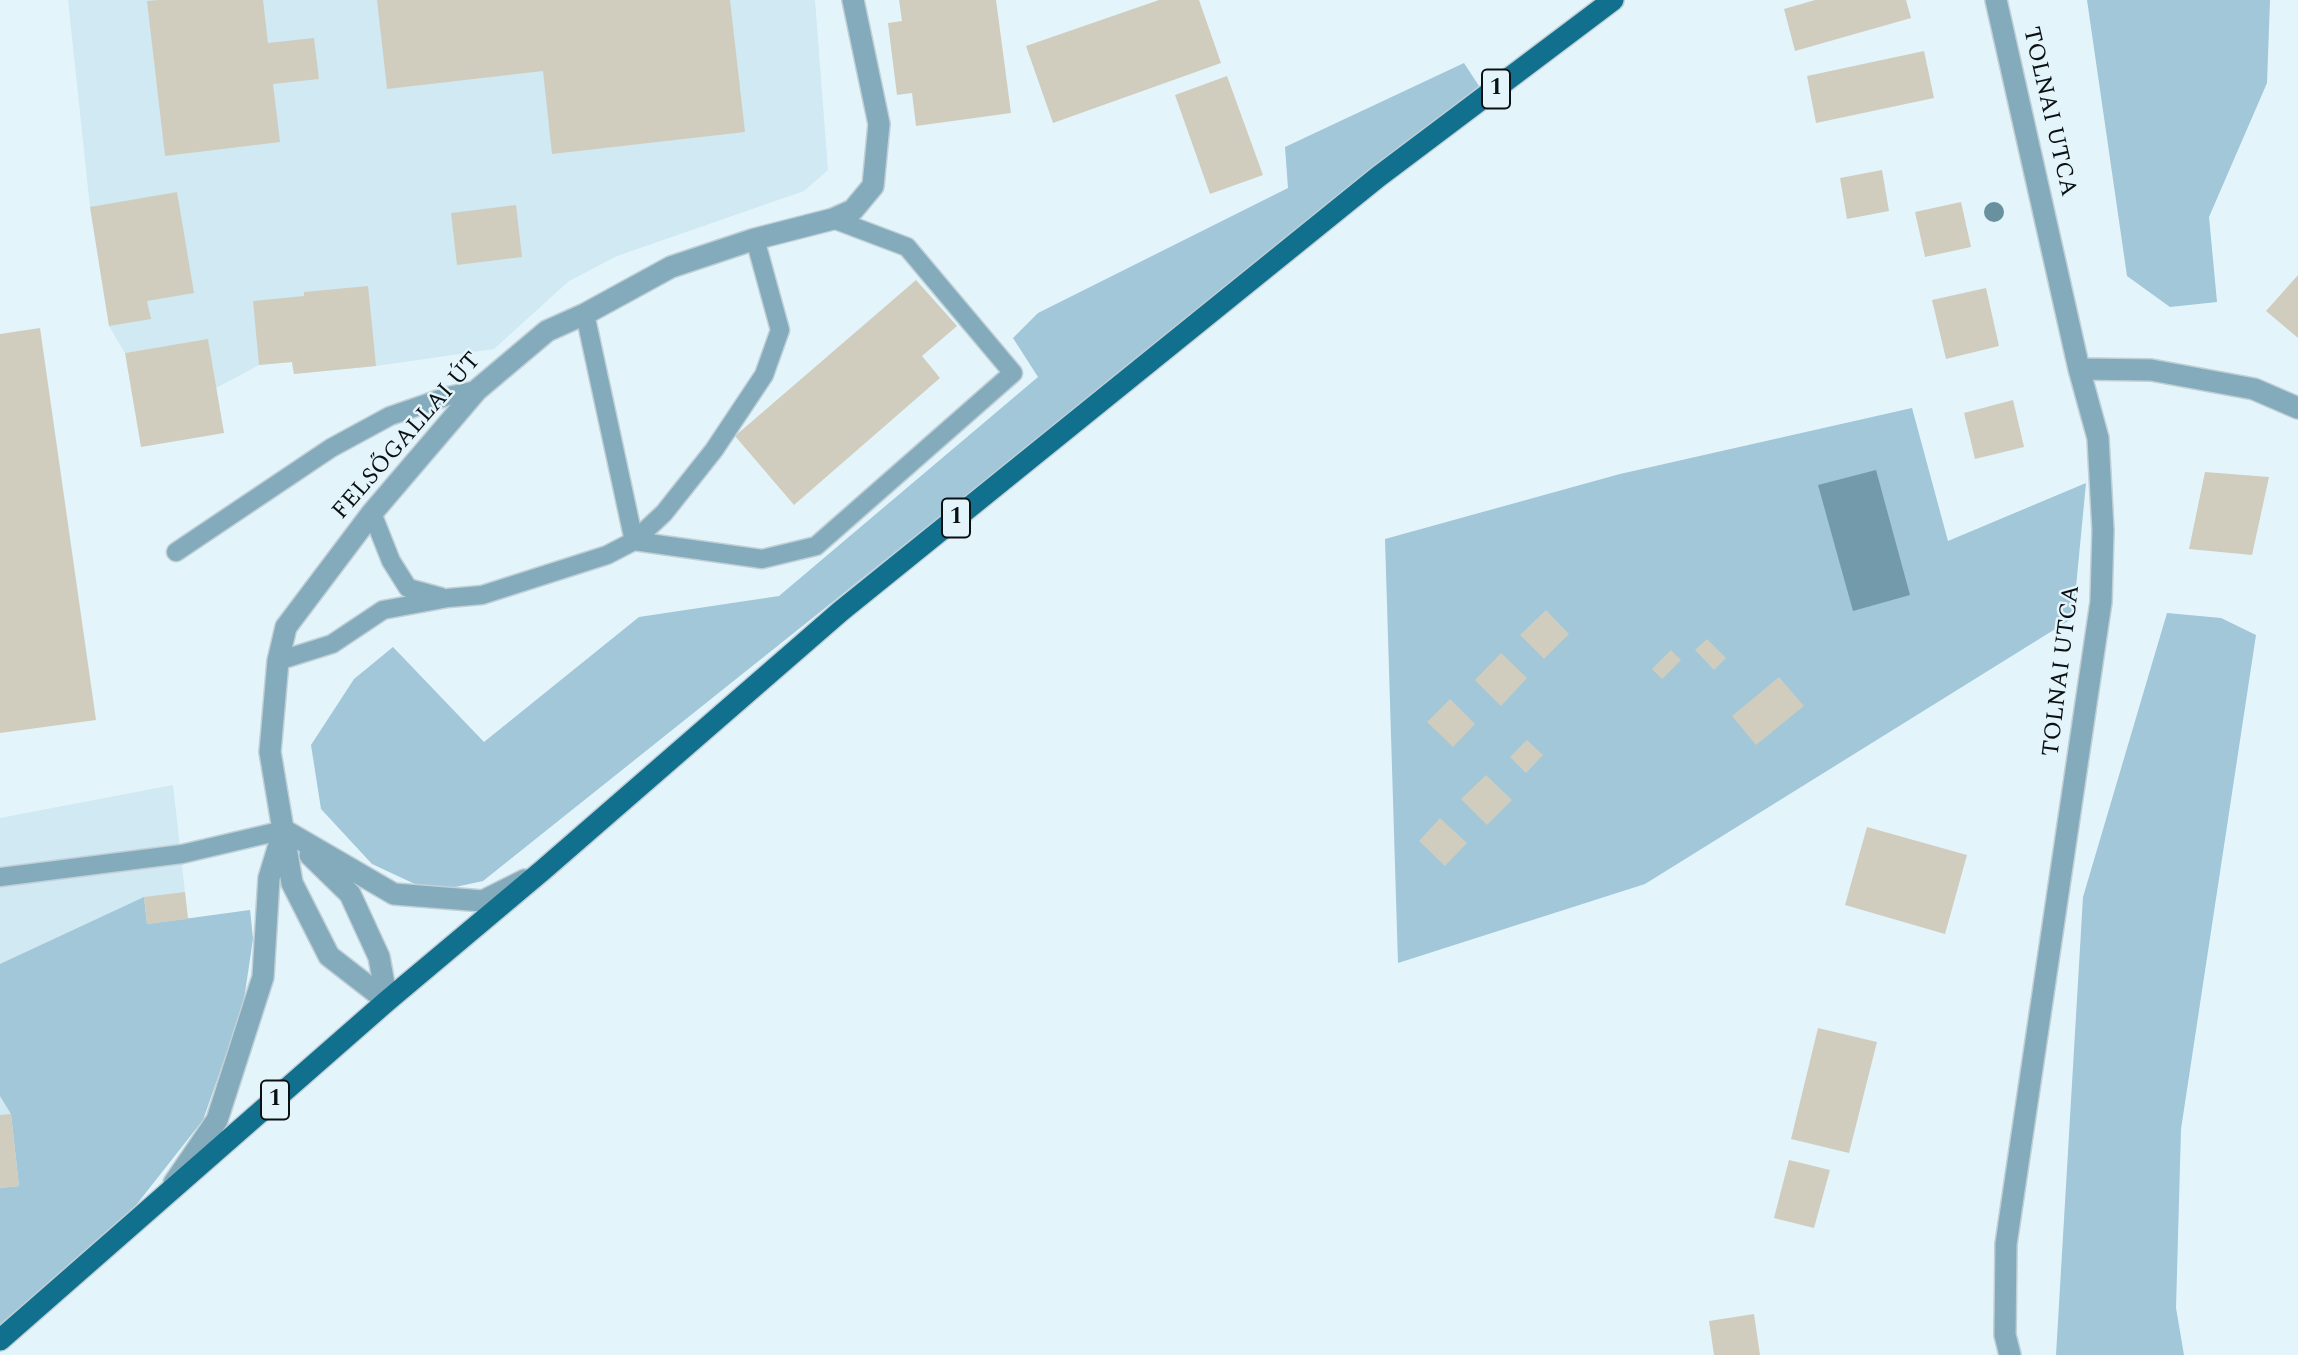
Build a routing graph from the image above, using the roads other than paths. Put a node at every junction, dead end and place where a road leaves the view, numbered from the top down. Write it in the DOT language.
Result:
graph roads {
  1 [pos="853,0"];
  2 [pos="1613,0"];
  3 [pos="1996,0"];
  4 [pos="833,219"];
  5 [pos="755,239"];
  6 [pos="585,314"];
  7 [pos="2079,369"];
  8 [pos="477,390"];
  9 [pos="2298,408"];
  10 [pos="372,513"];
  11 [pos="634,541"];
  12 [pos="176,552"];
  13 [pos="448,598"];
  14 [pos="278,661"];
  15 [pos="284,830"];
  16 [pos="543,870"];
  17 [pos="0,877"];
  18 [pos="387,1001"];
  19 [pos="163,1199"];
  20 [pos="0,1340"];
  21 [pos="2010,1355"];
  1 -- 4 [label="street, FELSŐGALLAI ÚT"];
  2 -- 16 [label="main road, 1"];
  3 -- 7 [label="street, TOLNAI UTCA"];
  4 -- 5 [label="street, FELSŐGALLAI ÚT"];
  4 -- 11 [label="lane"];
  5 -- 6 [label="street, FELSŐGALLAI ÚT"];
  5 -- 11 [label="lane"];
  6 -- 8 [label="street, FELSŐGALLAI ÚT"];
  6 -- 11 [label="lane"];
  7 -- 9 [label="street"];
  7 -- 21 [label="street, TOLNAI UTCA"];
  8 -- 10 [label="street, FELSŐGALLAI ÚT"];
  8 -- 12 [label="lane"];
  10 -- 13 [label="lane"];
  10 -- 14 [label="street, FELSŐGALLAI ÚT"];
  11 -- 13 [label="lane"];
  13 -- 14 [label="lane"];
  14 -- 15 [label="street, FELSŐGALLAI ÚT"];
  15 -- 16 [label="street"];
  15 -- 17 [label="lane"];
  15 -- 18 [label="street"];
  15 -- 18 [label="street, FELSŐGALLAI ÚT"];
  15 -- 19 [label="street"];
  16 -- 18 [label="main road, 1"];
  18 -- 19 [label="main road, 1"];
  19 -- 20 [label="main road, 1"];
}
